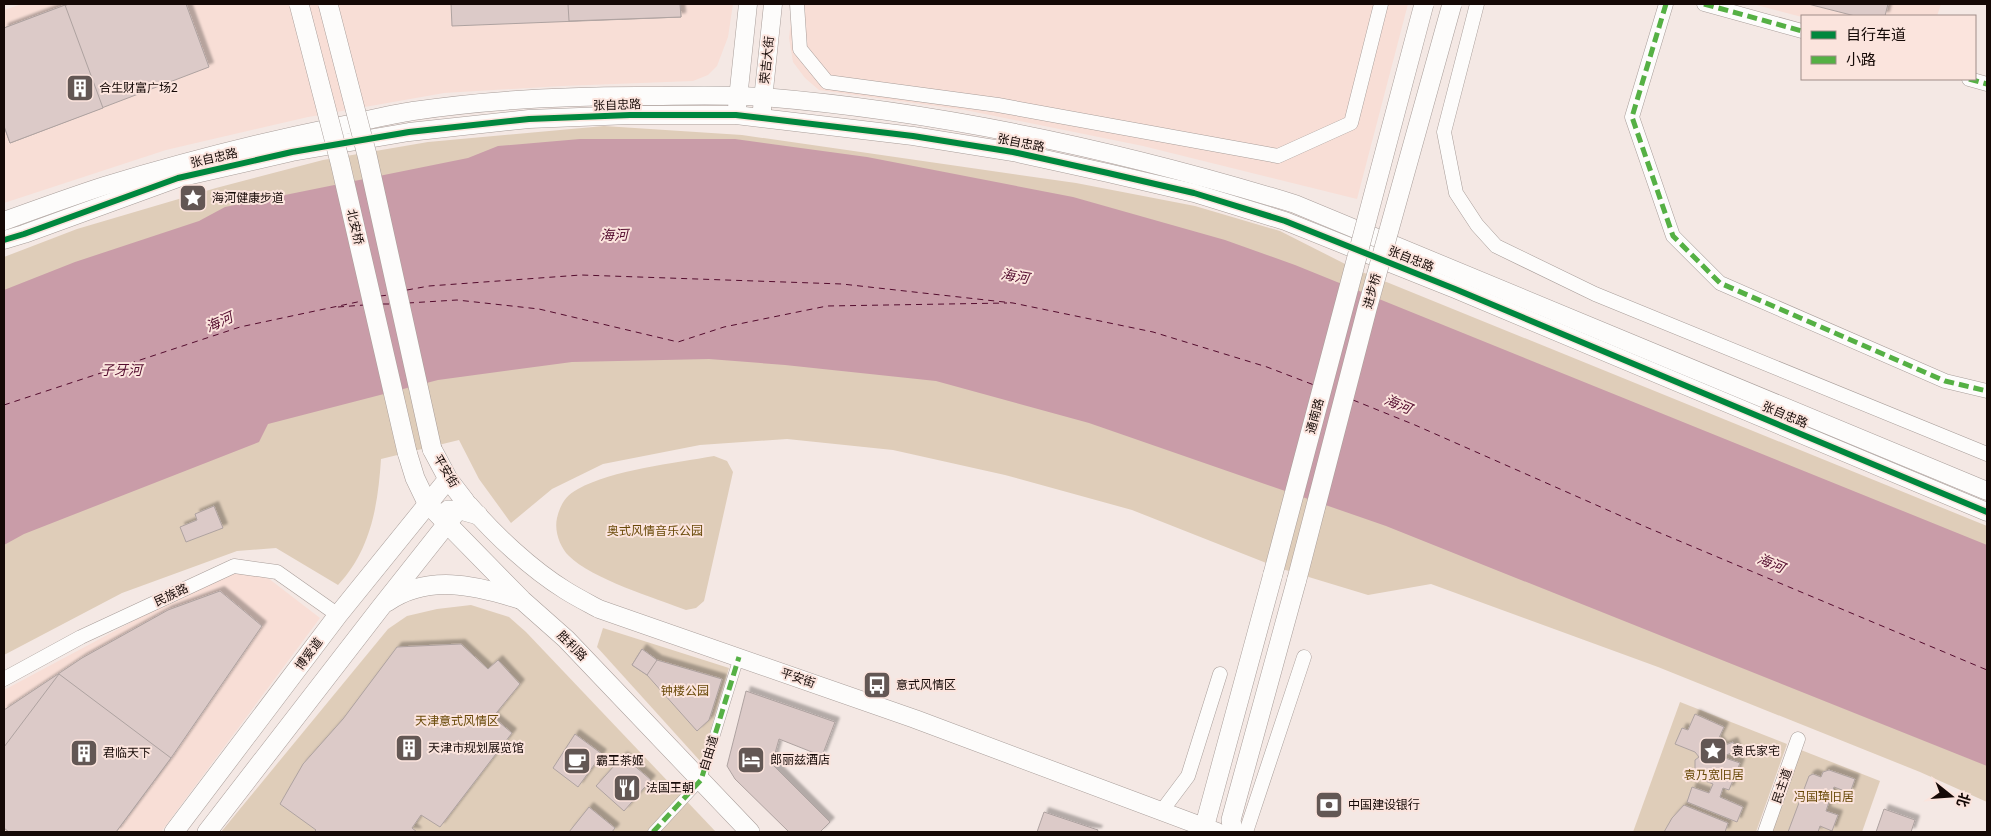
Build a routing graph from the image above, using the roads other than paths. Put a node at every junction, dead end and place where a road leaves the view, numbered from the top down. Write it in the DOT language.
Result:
graph roads {
  1 [pos="299,4"];
  2 [pos="328,4"];
  3 [pos="748,4"];
  4 [pos="773,4"];
  5 [pos="797,4"];
  6 [pos="1381,4"];
  7 [pos="1424,4"];
  8 [pos="1452,4"];
  9 [pos="1477,4"];
  10 [pos="1666,4"];
  11 [pos="1704,4"];
  12 [pos="1801,32"];
  13 [pos="1973,80"];
  14 [pos="1987,84"];
  15 [pos="738,96"];
  16 [pos="764,97"];
  17 [pos="736,115"];
  18 [pos="762,117"];
  19 [pos="4,221"];
  20 [pos="4,240"];
  21 [pos="1987,391"];
  22 [pos="407,452"];
  23 [pos="1987,454"];
  24 [pos="415,478"];
  25 [pos="1987,491"];
  26 [pos="452,511"];
  27 [pos="1987,512"];
  28 [pos="407,529"];
  29 [pos="522,600"];
  30 [pos="381,607"];
  31 [pos="338,615"];
  32 [pos="739,657"];
  33 [pos="1304,657"];
  34 [pos="1220,674"];
  35 [pos="4,679"];
  36 [pos="1798,739"];
  37 [pos="701,780"];
  38 [pos="1161,812"];
  39 [pos="1208,831"];
  40 [pos="174,832"];
  41 [pos="207,832"];
  42 [pos="653,832"];
  43 [pos="750,832"];
  44 [pos="1233,832"];
  45 [pos="1246,832"];
  46 [pos="1765,832"];
  1 -- 22 [label="main road, 北安桥, bridge"];
  2 -- 26 [label="main road, 平安街, bridge"];
  3 -- 15 [label="street, 荣吉大街"];
  4 -- 16 [label="street, 荣吉大街"];
  5 -- 6 [label="street"];
  7 -- 39 [label="main road, 通南路, bridge"];
  8 -- 44 [label="main road, 进步桥, bridge"];
  9 -- 23 [label="street"];
  10 -- 21 [label="street"];
  11 -- 12 [label="street"];
  13 -- 14 [label="street"];
  15 -- 16 [label="street, 张自忠路"];
  15 -- 17 [label="street, 荣吉大街"];
  15 -- 19 [label="street, 张自忠路"];
  16 -- 18 [label="street, 荣吉大街"];
  16 -- 25 [label="street, 张自忠路"];
  17 -- 18 [label="street, 张自忠路"];
  17 -- 20 [label="street, 张自忠路"];
  18 -- 27 [label="street, 张自忠路"];
  22 -- 24 [label="main road, 胜利路"];
  24 -- 26 [label="main road, 胜利路"];
  24 -- 28 [label="main road"];
  26 -- 28 [label="main road"];
  26 -- 29 [label="main road, 胜利路"];
  26 -- 30 [label="main road"];
  26 -- 32 [label="street, 平安街"];
  28 -- 31 [label="main road, 博爱道"];
  29 -- 30 [label="main road"];
  29 -- 37 [label="main road, 胜利路"];
  30 -- 41 [label="main road"];
  31 -- 35 [label="street, 民族路"];
  31 -- 40 [label="main road, 博爱道"];
  32 -- 37 [label="street, 自由道"];
  32 -- 38 [label="street, 平安街"];
  33 -- 45 [label="street"];
  34 -- 38 [label="street"];
  36 -- 46 [label="street, 民主道"];
  37 -- 42 [label="street, 自由道"];
  37 -- 43 [label="main road, 胜利路"];
  38 -- 39 [label="street, 平安街"];
}
